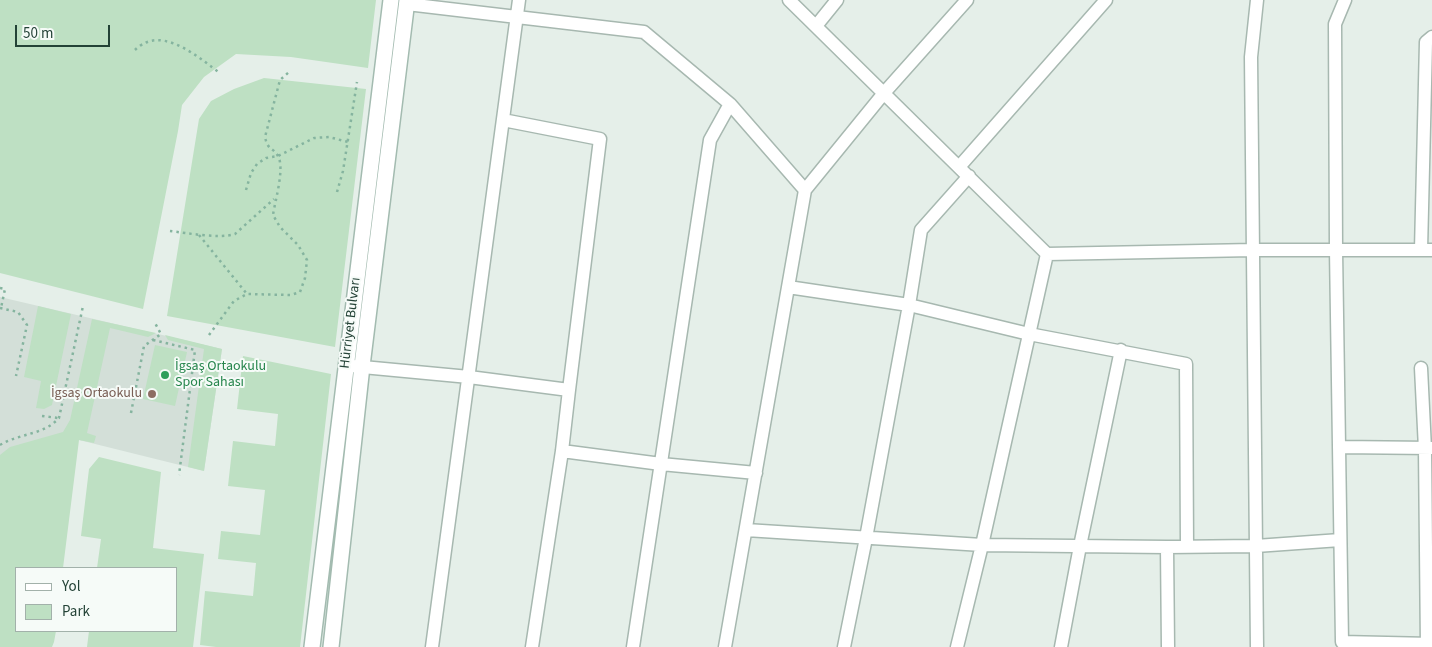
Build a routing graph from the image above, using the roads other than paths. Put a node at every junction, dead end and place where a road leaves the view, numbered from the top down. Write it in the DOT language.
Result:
graph roads {
  1 [pos="392,0"];
  2 [pos="519,0"];
  3 [pos="789,0"];
  4 [pos="837,0"];
  5 [pos="967,0"];
  6 [pos="1106,0"];
  7 [pos="1257,0"];
  8 [pos="1345,0"];
  9 [pos="407,2"];
  10 [pos="517,16"];
  11 [pos="816,26"];
  12 [pos="1432,37"];
  13 [pos="884,93"];
  14 [pos="730,104"];
  15 [pos="503,120"];
  16 [pos="964,172"];
  17 [pos="805,190"];
  18 [pos="1253,250"];
  19 [pos="1336,250"];
  20 [pos="1426,250"];
  21 [pos="1047,254"];
  22 [pos="788,287"];
  23 [pos="909,305"];
  24 [pos="1029,334"];
  25 [pos="1121,350"];
  26 [pos="346,365"];
  27 [pos="362,366"];
  28 [pos="1421,368"];
  29 [pos="468,377"];
  30 [pos="568,390"];
  31 [pos="1339,447"];
  32 [pos="1428,448"];
  33 [pos="562,450"];
  34 [pos="661,464"];
  35 [pos="756,473"];
  36 [pos="746,530"];
  37 [pos="866,538"];
  38 [pos="1340,540"];
  39 [pos="982,544"];
  40 [pos="1429,544"];
  41 [pos="1080,546"];
  42 [pos="1256,546"];
  43 [pos="1167,547"];
  44 [pos="1187,547"];
  45 [pos="1429,645"];
  46 [pos="312,647"];
  47 [pos="331,647"];
  48 [pos="432,647"];
  49 [pos="532,647"];
  50 [pos="633,647"];
  51 [pos="725,647"];
  52 [pos="844,647"];
  53 [pos="958,647"];
  54 [pos="1061,647"];
  55 [pos="1168,647"];
  56 [pos="1258,647"];
  1 -- 26 [label="main road, Hürriyet Bulvarı"];
  2 -- 10 [label="street"];
  3 -- 11 [label="street"];
  4 -- 11 [label="street"];
  5 -- 13 [label="street"];
  6 -- 16 [label="street"];
  7 -- 18 [label="street"];
  8 -- 19 [label="street"];
  9 -- 10 [label="street"];
  9 -- 27 [label="main road, Hürriyet Bulvarı"];
  10 -- 14 [label="street"];
  10 -- 15 [label="street"];
  11 -- 13 [label="street"];
  12 -- 20 [label="street"];
  13 -- 16 [label="street"];
  13 -- 17 [label="street"];
  14 -- 17 [label="street"];
  14 -- 34 [label="street"];
  15 -- 29 [label="street"];
  15 -- 30 [label="street"];
  16 -- 21 [label="street"];
  16 -- 23 [label="street"];
  17 -- 22 [label="street"];
  18 -- 19 [label="street"];
  18 -- 21 [label="street"];
  18 -- 42 [label="street"];
  19 -- 20 [label="street"];
  19 -- 31 [label="street"];
  21 -- 24 [label="street"];
  22 -- 23 [label="street"];
  22 -- 35 [label="street"];
  23 -- 24 [label="street"];
  23 -- 37 [label="street"];
  24 -- 25 [label="street"];
  24 -- 39 [label="street"];
  25 -- 41 [label="street"];
  25 -- 44 [label="street"];
  26 -- 27 [label="street"];
  26 -- 46 [label="main road, Hürriyet Bulvarı"];
  27 -- 29 [label="street"];
  27 -- 47 [label="main road, Hürriyet Bulvarı"];
  28 -- 32 [label="street"];
  29 -- 30 [label="street"];
  29 -- 48 [label="street"];
  30 -- 33 [label="street"];
  31 -- 32 [label="street"];
  31 -- 38 [label="street"];
  32 -- 40 [label="street"];
  33 -- 34 [label="street"];
  33 -- 49 [label="street"];
  34 -- 35 [label="street"];
  34 -- 50 [label="street"];
  35 -- 36 [label="street"];
  36 -- 37 [label="street"];
  36 -- 51 [label="street"];
  37 -- 39 [label="street"];
  37 -- 52 [label="street"];
  38 -- 42 [label="street"];
  38 -- 45 [label="street"];
  39 -- 41 [label="street"];
  39 -- 53 [label="street"];
  40 -- 45 [label="street"];
  41 -- 43 [label="street"];
  41 -- 54 [label="street"];
  42 -- 44 [label="street"];
  42 -- 56 [label="street"];
  43 -- 44 [label="street"];
  43 -- 55 [label="street"];
}
